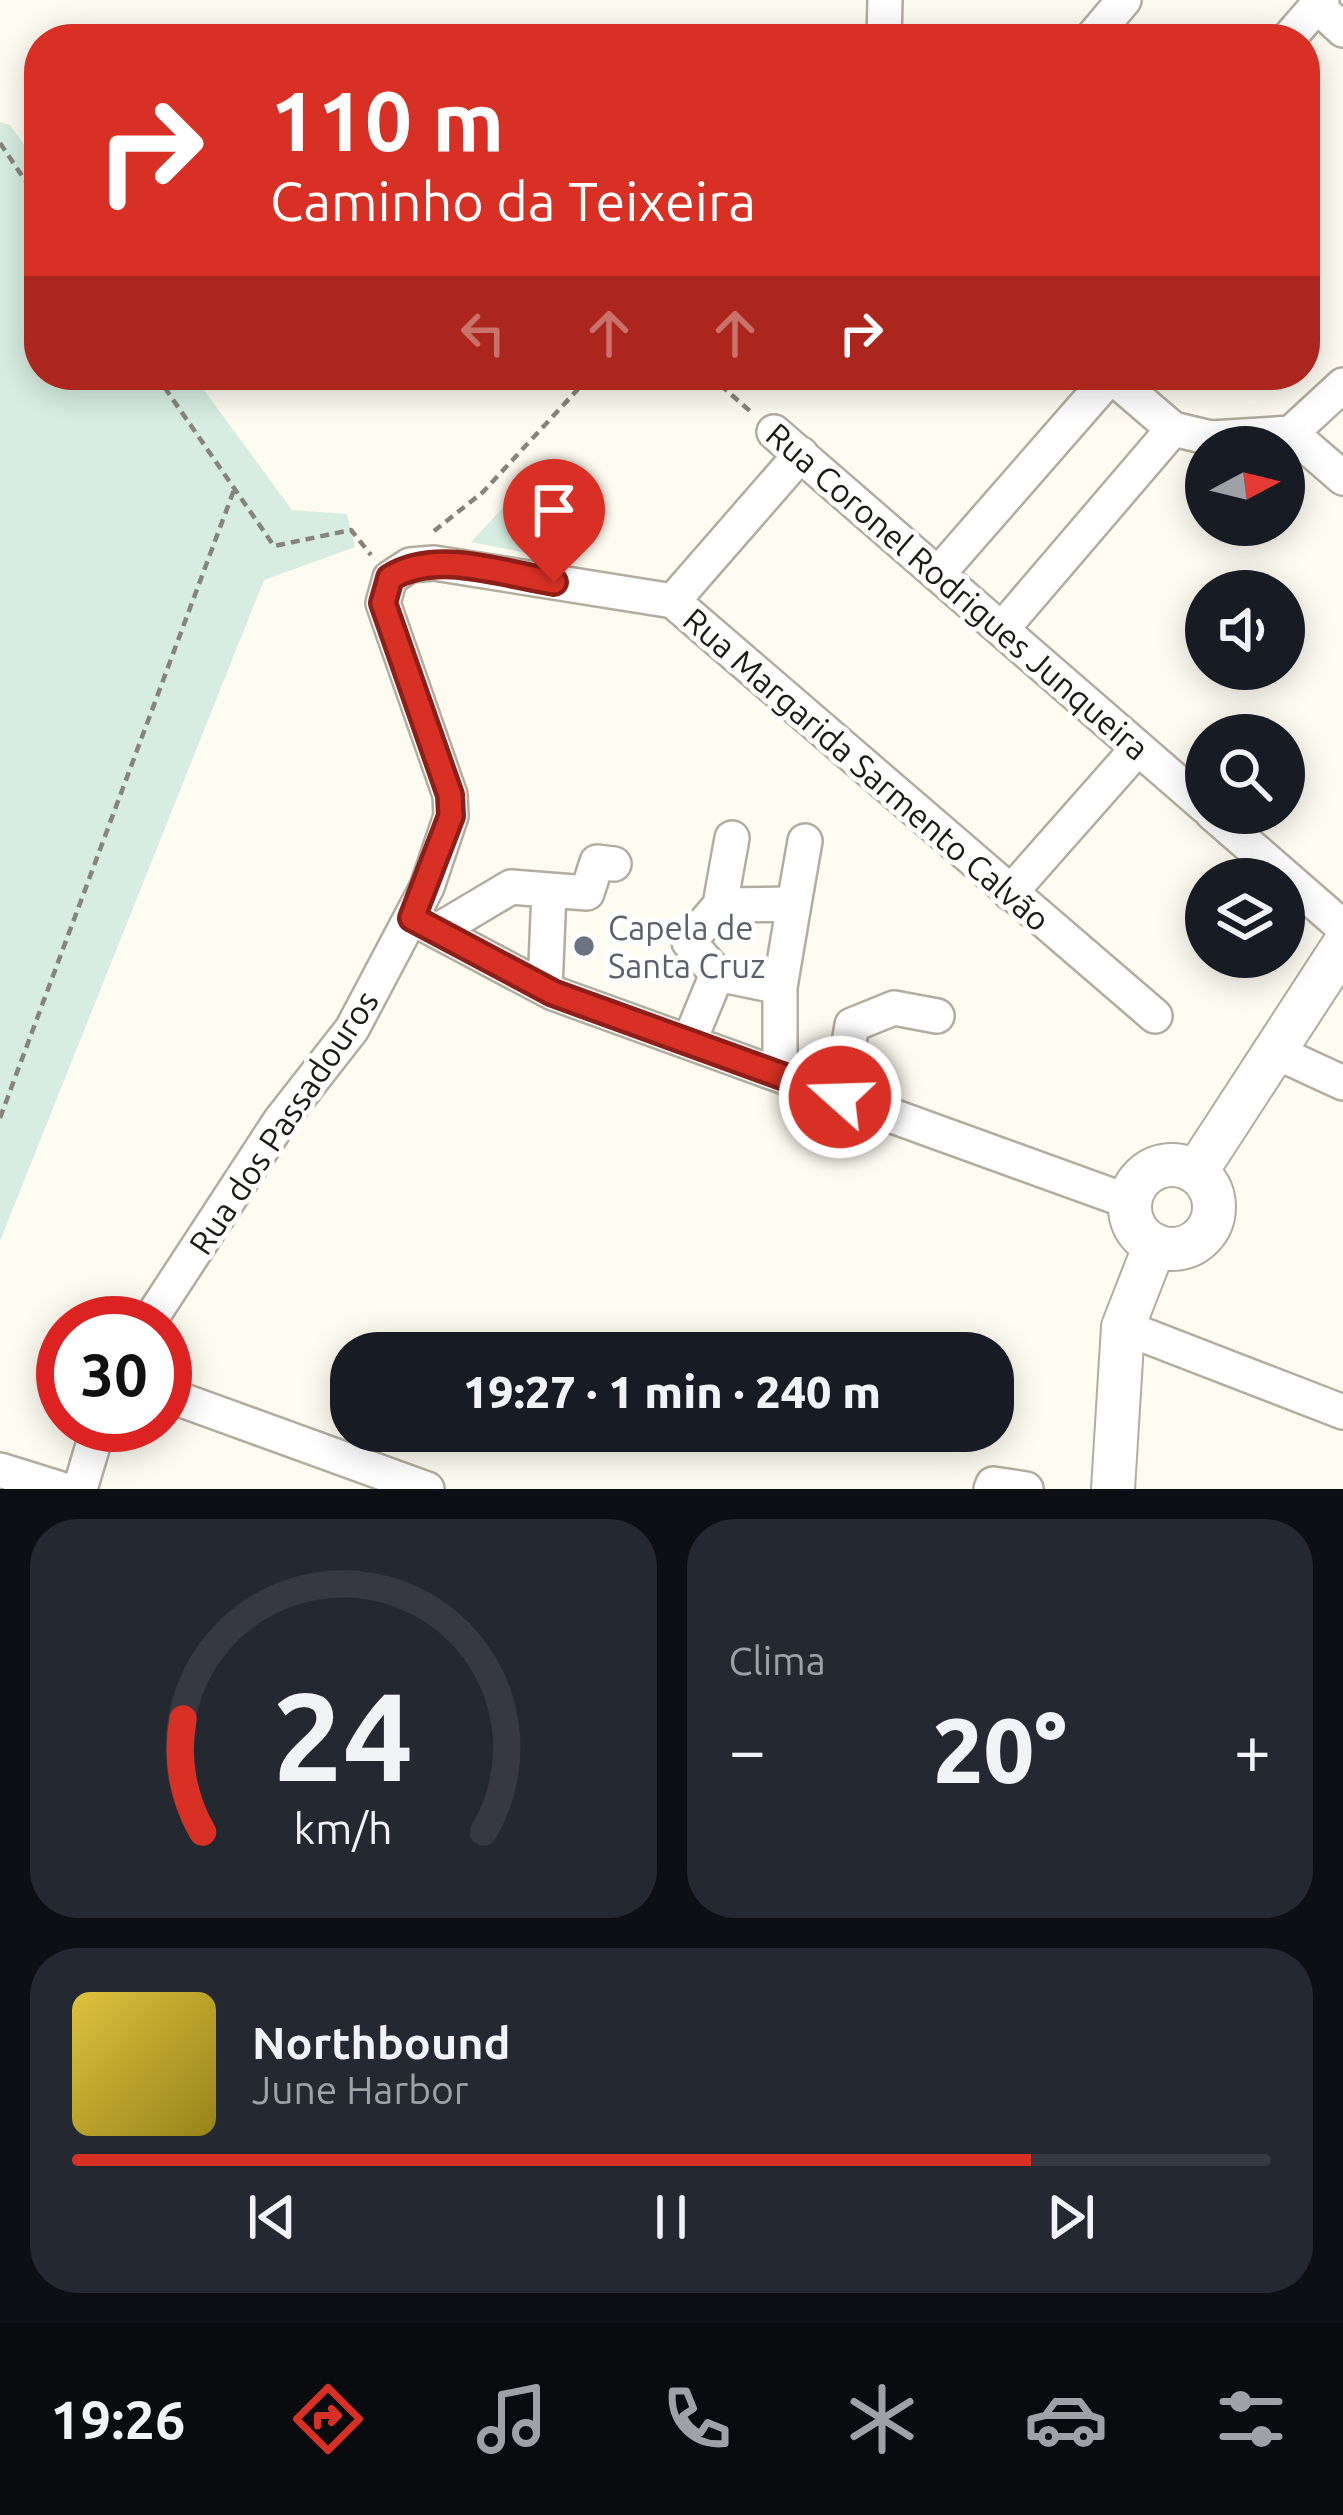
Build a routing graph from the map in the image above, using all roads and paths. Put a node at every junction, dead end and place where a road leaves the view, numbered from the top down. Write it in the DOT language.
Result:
graph roads {
  1 [pos="1124,0"];
  2 [pos="1320,3"];
  3 [pos="1104,24"];
  4 [pos="1343,30"];
  5 [pos="0,143"];
  6 [pos="24,179"];
  7 [pos="1343,385"];
  8 [pos="167,390"];
  9 [pos="577,390"];
  10 [pos="727,390"];
  11 [pos="1098,390"];
  12 [pos="1126,390"];
  13 [pos="1299,426"];
  14 [pos="1172,429"];
  15 [pos="774,432"];
  16 [pos="1185,432"];
  17 [pos="1305,445"];
  18 [pos="801,454"];
  19 [pos="1343,478"];
  20 [pos="234,490"];
  21 [pos="400,571"];
  22 [pos="938,574"];
  23 [pos="673,601"];
  24 [pos="1002,629"];
  25 [pos="1138,748"];
  26 [pos="1185,789"];
  27 [pos="1236,834"];
  28 [pos="732,838"];
  29 [pos="805,842"];
  30 [pos="614,864"];
  31 [pos="549,892"];
  32 [pos="1010,893"];
  33 [pos="794,904"];
  34 [pos="720,905"];
  35 [pos="424,925"];
  36 [pos="1343,927"];
  37 [pos="1343,946"];
  38 [pos="717,974"];
  39 [pos="780,988"];
  40 [pos="545,989"];
  41 [pos="937,1016"];
  42 [pos="1155,1016"];
  43 [pos="689,1042"];
  44 [pos="1277,1053"];
  45 [pos="780,1075"];
  46 [pos="1343,1083"];
  47 [pos="840,1097"];
  48 [pos="0,1118"];
  49 [pos="1196,1172"];
  50 [pos="1130,1202"];
  51 [pos="1155,1245"];
  52 [pos="166,1296"];
  53 [pos="1124,1327"];
  54 [pos="192,1404"];
  55 [pos="1343,1412"];
  56 [pos="91,1452"];
  57 [pos="0,1470"];
  58 [pos="61,1489"];
  59 [pos="80,1489"];
  60 [pos="427,1489"];
  61 [pos="991,1489"];
  62 [pos="1026,1489"];
  63 [pos="1113,1489"];
  1 -- 3 [label="street"];
  2 -- 4 [label="street"];
  5 -- 6 [label="path"];
  7 -- 13 [label="street"];
  8 -- 20 [label="path"];
  9 -- 21 [label="path"];
  10 -- 15 [label="path, Rua Coronel Rodrigues Junqueira"];
  11 -- 22 [label="street"];
  12 -- 14 [label="street"];
  14 -- 16 [label="street"];
  14 -- 24 [label="street"];
  15 -- 18 [label="street, Rua Coronel Rodrigues Junqueira"];
  17 -- 19 [label="street"];
  18 -- 22 [label="street, Rua Coronel Rodrigues Junqueira"];
  18 -- 23 [label="street"];
  20 -- 21 [label="path"];
  20 -- 48 [label="path"];
  21 -- 23 [label="street, Rua Margarida Sarmento Calvão"];
  21 -- 35 [label="street, Rua dos Passadouros"];
  22 -- 24 [label="street, Rua Coronel Rodrigues Junqueira"];
  23 -- 32 [label="street, Rua Margarida Sarmento Calvão"];
  24 -- 25 [label="street, Rua Coronel Rodrigues Junqueira"];
  25 -- 26 [label="street, Rua Coronel Rodrigues Junqueira"];
  25 -- 32 [label="street"];
  27 -- 36 [label="street, Rua Coronel Rodrigues Junqueira"];
  28 -- 34 [label="street"];
  29 -- 33 [label="street"];
  30 -- 31 [label="street"];
  31 -- 35 [label="street"];
  31 -- 40 [label="street"];
  32 -- 42 [label="street, Rua Margarida Sarmento Calvão"];
  33 -- 34 [label="street"];
  33 -- 39 [label="street"];
  34 -- 38 [label="street"];
  35 -- 40 [label="street"];
  35 -- 52 [label="street, Rua dos Passadouros"];
  37 -- 44 [label="main road"];
  38 -- 39 [label="street"];
  38 -- 43 [label="street"];
  39 -- 45 [label="street"];
  40 -- 43 [label="street"];
  41 -- 47 [label="street"];
  43 -- 45 [label="street"];
  44 -- 46 [label="street"];
  44 -- 49 [label="main road"];
  45 -- 47 [label="street"];
  47 -- 50 [label="street"];
  49 -- 50 [label="main road"];
  49 -- 51 [label="main road"];
  50 -- 51 [label="main road"];
  51 -- 53 [label="main road"];
  53 -- 55 [label="street"];
  53 -- 63 [label="main road"];
  54 -- 60 [label="street"];
  56 -- 59 [label="street"];
  57 -- 58 [label="street"];
  61 -- 62 [label="street"];
}
